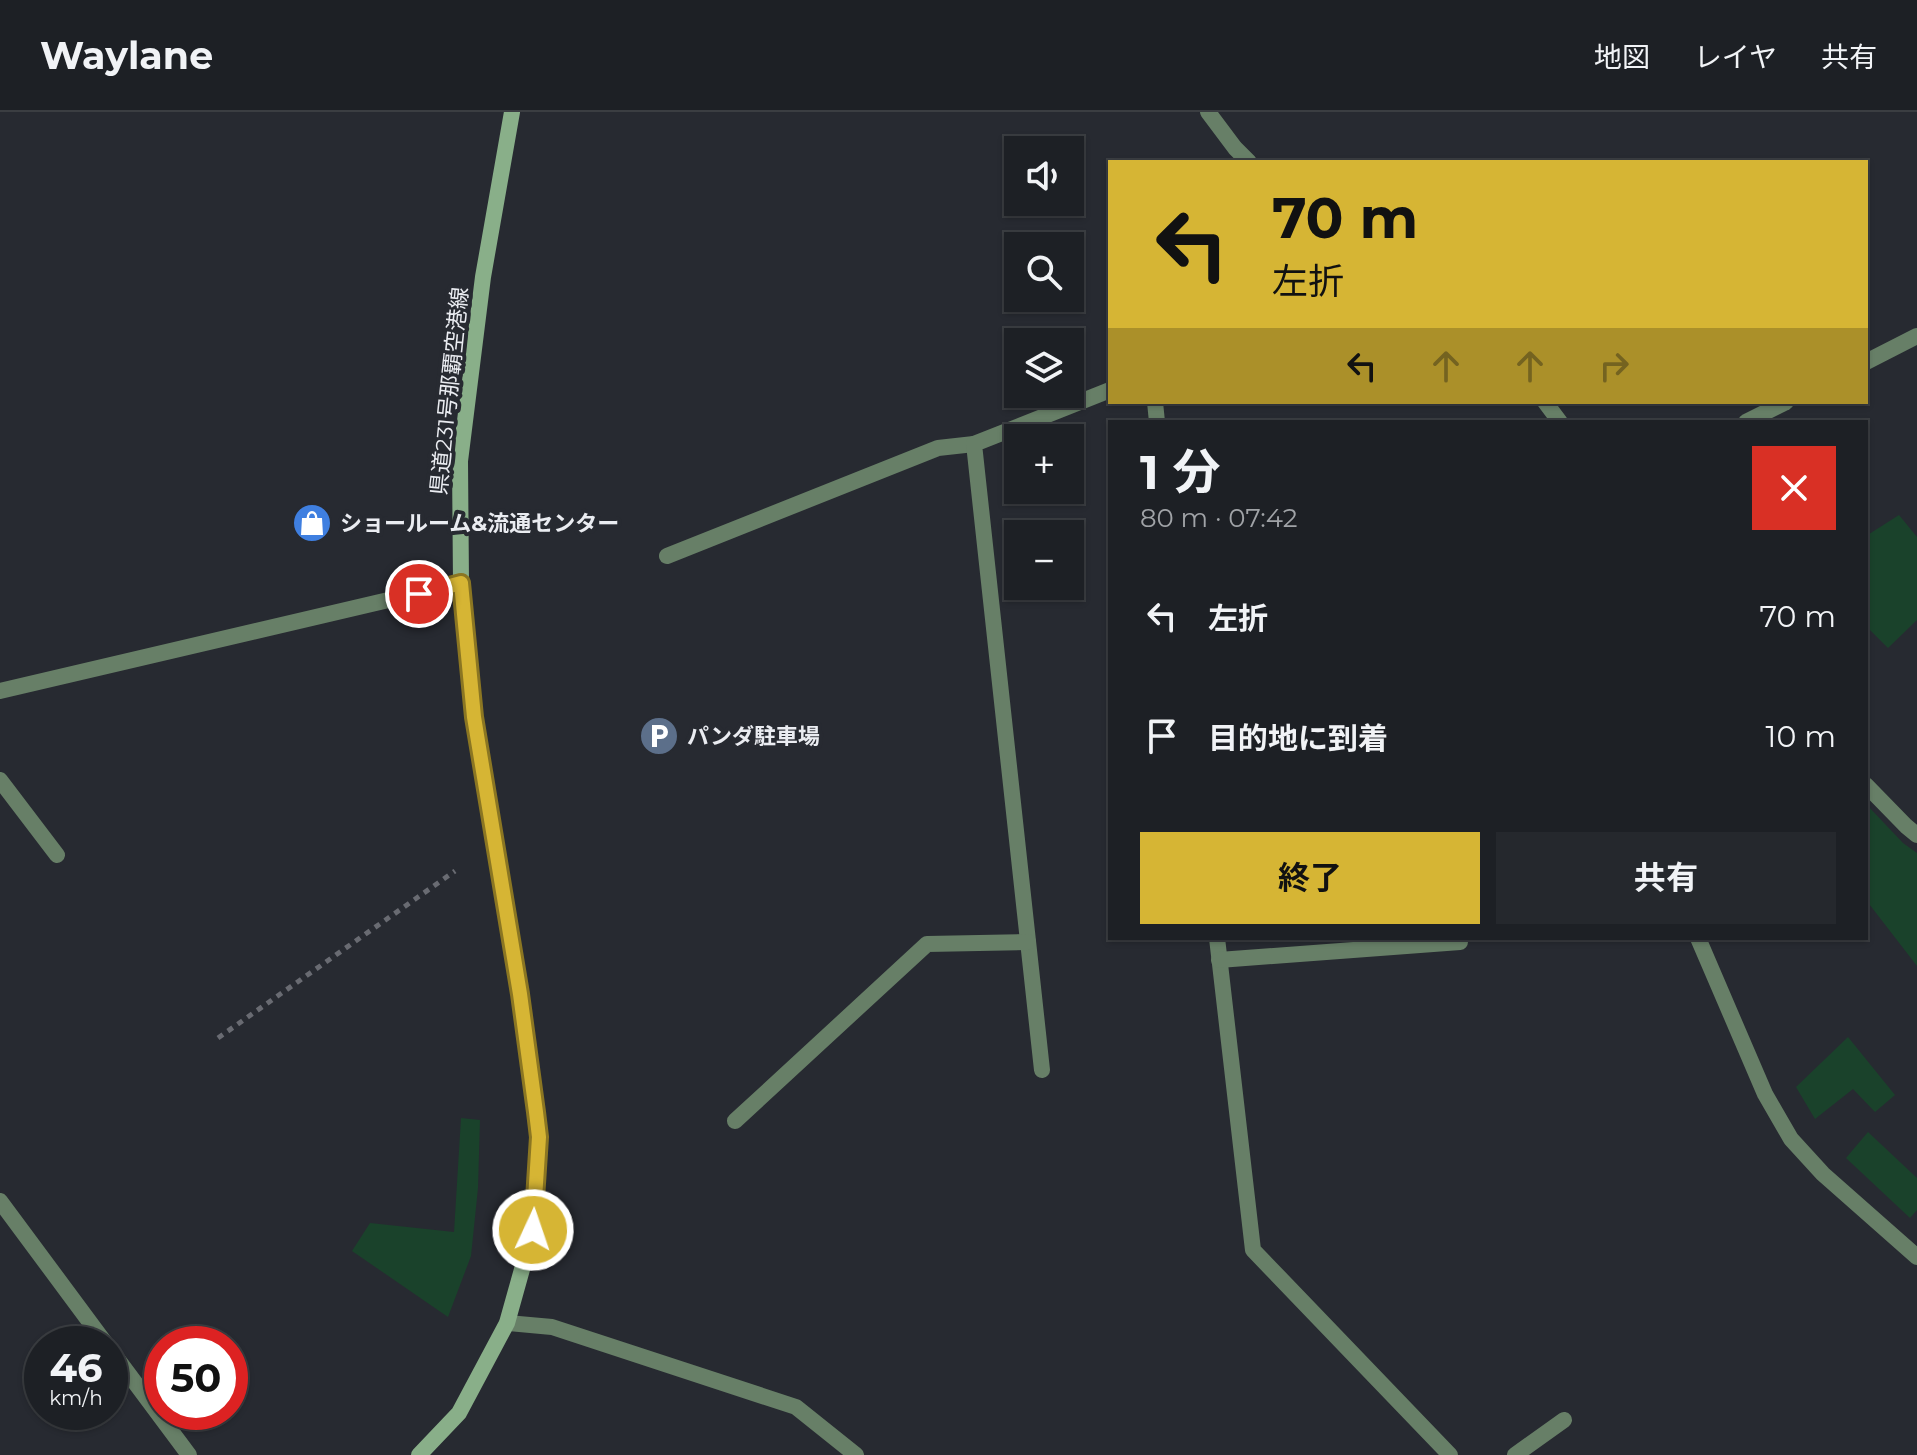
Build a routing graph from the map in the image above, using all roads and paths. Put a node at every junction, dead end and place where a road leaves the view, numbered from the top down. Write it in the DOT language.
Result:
graph roads {
  1 [pos="512,112"];
  2 [pos="1208,112"];
  3 [pos="1247,160"];
  4 [pos="1917,336"];
  5 [pos="1868,361"];
  6 [pos="1108,391"];
  7 [pos="1782,404"];
  8 [pos="1750,420"];
  9 [pos="974,444"];
  10 [pos="667,556"];
  11 [pos="461,583"];
  12 [pos="0,691"];
  13 [pos="0,780"];
  14 [pos="1868,787"];
  15 [pos="1917,835"];
  16 [pos="497,853"];
  17 [pos="57,855"];
  18 [pos="1217,940"];
  19 [pos="1699,940"];
  20 [pos="1028,942"];
  21 [pos="1460,942"];
  22 [pos="1219,960"];
  23 [pos="218,1038"];
  24 [pos="1042,1070"];
  25 [pos="735,1121"];
  26 [pos="0,1201"];
  27 [pos="1917,1257"];
  28 [pos="507,1323"];
  29 [pos="93,1326"];
  30 [pos="128,1373"];
  31 [pos="1564,1420"];
  32 [pos="189,1455"];
  33 [pos="419,1455"];
  34 [pos="856,1455"];
  35 [pos="1450,1455"];
  36 [pos="1515,1455"];
  1 -- 11 [label="main road, 県道231号那覇空港線"];
  2 -- 3 [label="street"];
  4 -- 5 [label="street"];
  6 -- 9 [label="street"];
  7 -- 8 [label="street"];
  9 -- 10 [label="street"];
  9 -- 20 [label="street"];
  11 -- 12 [label="street"];
  11 -- 16 [label="main road, 県道231号那覇空港線"];
  13 -- 17 [label="street"];
  14 -- 15 [label="street"];
  16 -- 23 [label="path"];
  16 -- 28 [label="main road, 県道231号那覇空港線"];
  18 -- 22 [label="street"];
  19 -- 27 [label="street"];
  20 -- 24 [label="street"];
  20 -- 25 [label="street"];
  21 -- 22 [label="street"];
  22 -- 35 [label="street"];
  26 -- 29 [label="street"];
  28 -- 33 [label="main road, 県道231号那覇空港線"];
  28 -- 34 [label="street"];
  30 -- 32 [label="street"];
  31 -- 36 [label="street"];
}
